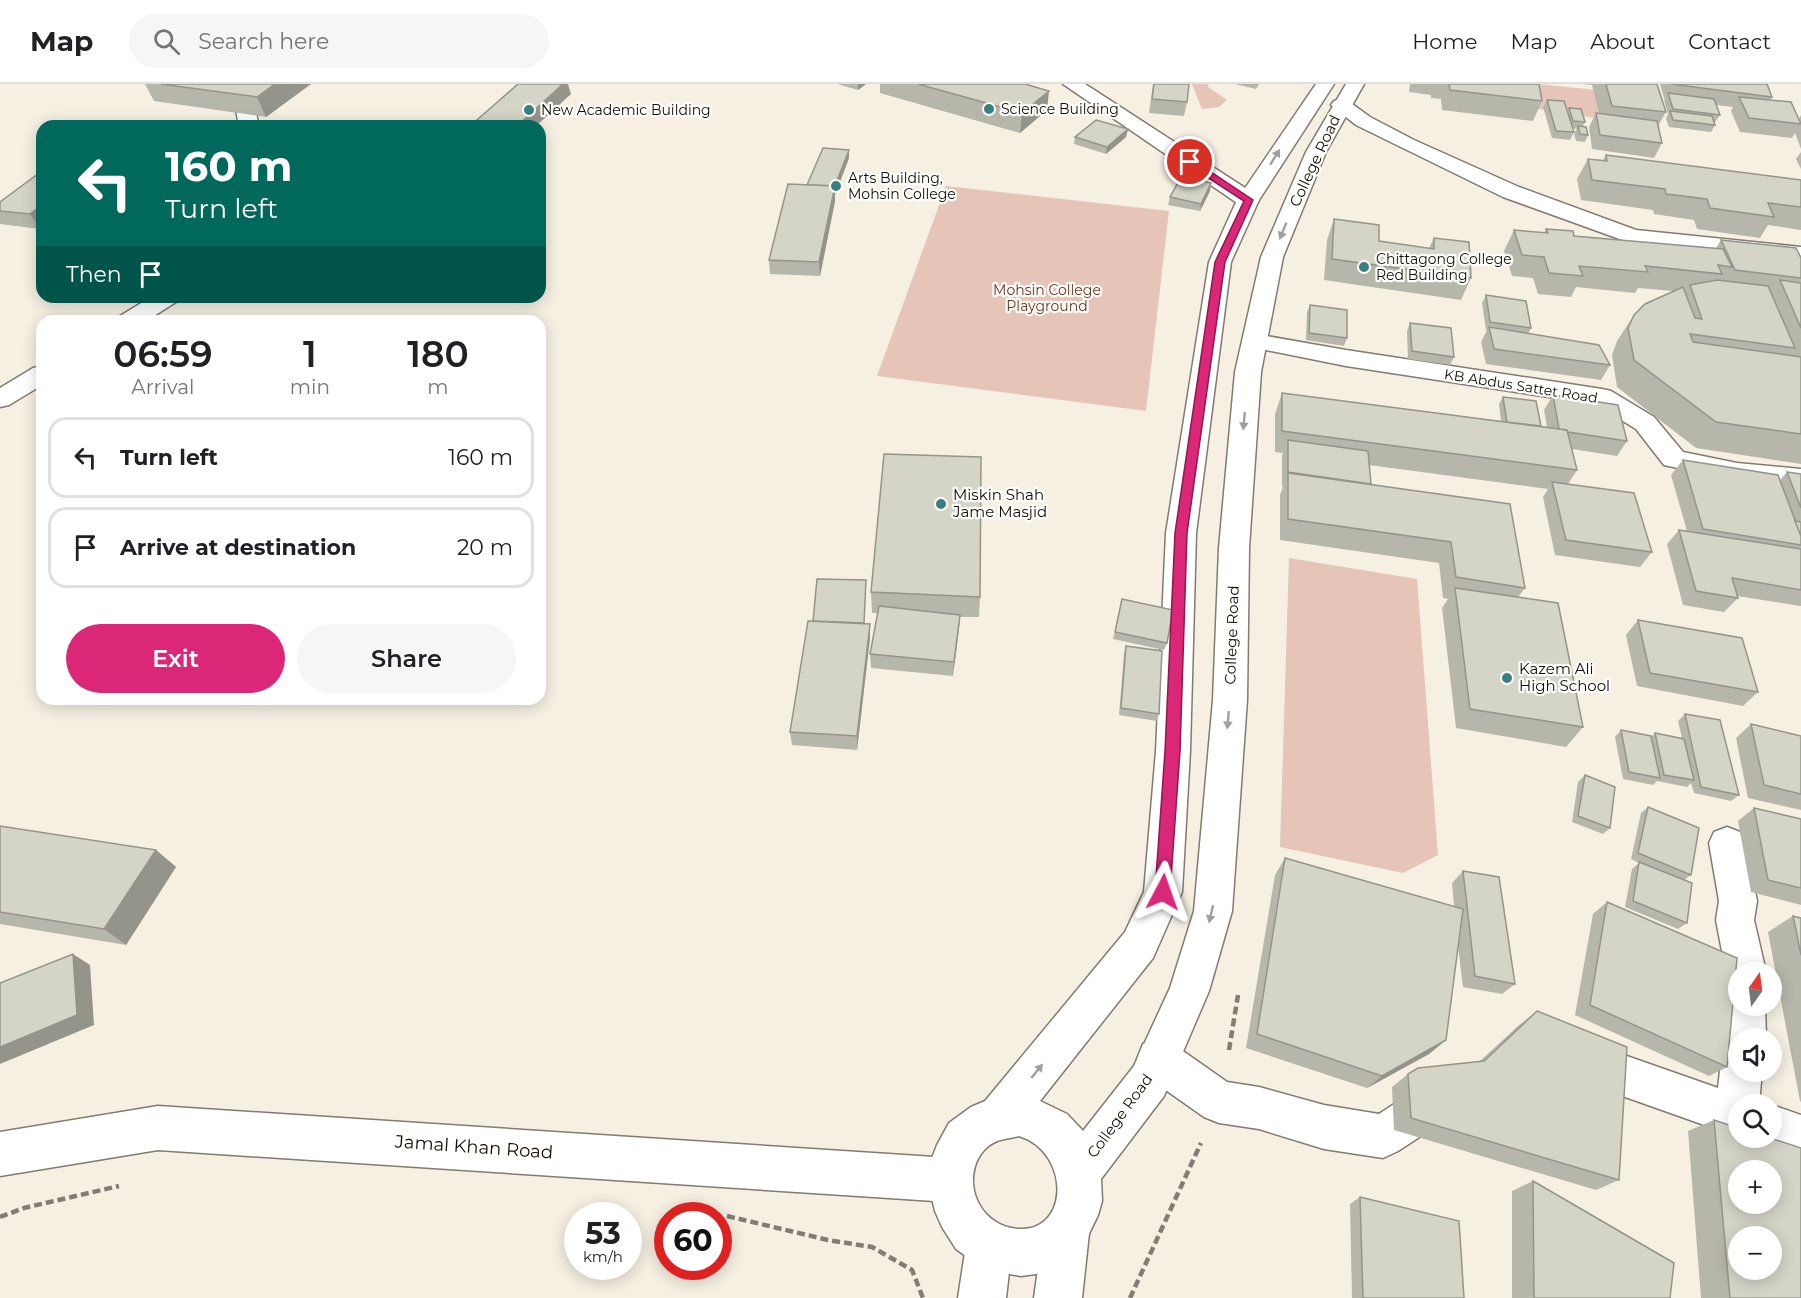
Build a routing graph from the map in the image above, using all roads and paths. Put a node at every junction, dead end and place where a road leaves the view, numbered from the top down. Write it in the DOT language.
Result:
graph roads {
  1 [pos="240,84"];
  2 [pos="1071,84"];
  3 [pos="1340,91"];
  4 [pos="248,120"];
  5 [pos="1248,200"];
  6 [pos="1801,254"];
  7 [pos="158,303"];
  8 [pos="139,315"];
  9 [pos="1255,341"];
  10 [pos="36,378"];
  11 [pos="0,399"];
  12 [pos="1801,479"];
  13 [pos="1727,843"];
  14 [pos="1744,962"];
  15 [pos="1549,1050"];
  16 [pos="1158,1059"];
  17 [pos="1459,1085"];
  18 [pos="1728,1112"];
  19 [pos="1000,1116"];
  20 [pos="1782,1130"];
  21 [pos="1801,1137"];
  22 [pos="0,1154"];
  23 [pos="1079,1172"];
  24 [pos="950,1180"];
  25 [pos="1066,1233"];
  26 [pos="989,1246"];
  27 [pos="982,1298"];
  28 [pos="1058,1298"];
  1 -- 4 [label="main road"];
  2 -- 5 [label="main road"];
  5 -- 3 [label="main road, College Road, one-way"];
  3 -- 6 [label="main road"];
  3 -- 9 [label="main road, College Road, one-way"];
  19 -- 5 [label="main road, College Road, one-way"];
  7 -- 8 [label="main road"];
  9 -- 12 [label="main road, KB Abdus Sattet Road"];
  9 -- 16 [label="main road, College Road, one-way"];
  10 -- 11 [label="main road"];
  13 -- 14 [label="main road"];
  15 -- 18 [label="main road"];
  16 -- 17 [label="main road"];
  16 -- 23 [label="main road, College Road"];
  19 -- 23 [label="main road"];
  19 -- 24 [label="main road"];
  20 -- 21 [label="main road"];
  22 -- 24 [label="main road, Jamal Khan Road"];
  23 -- 25 [label="main road"];
  24 -- 26 [label="main road"];
  25 -- 26 [label="main road"];
  25 -- 28 [label="main road"];
  26 -- 27 [label="main road"];
}
